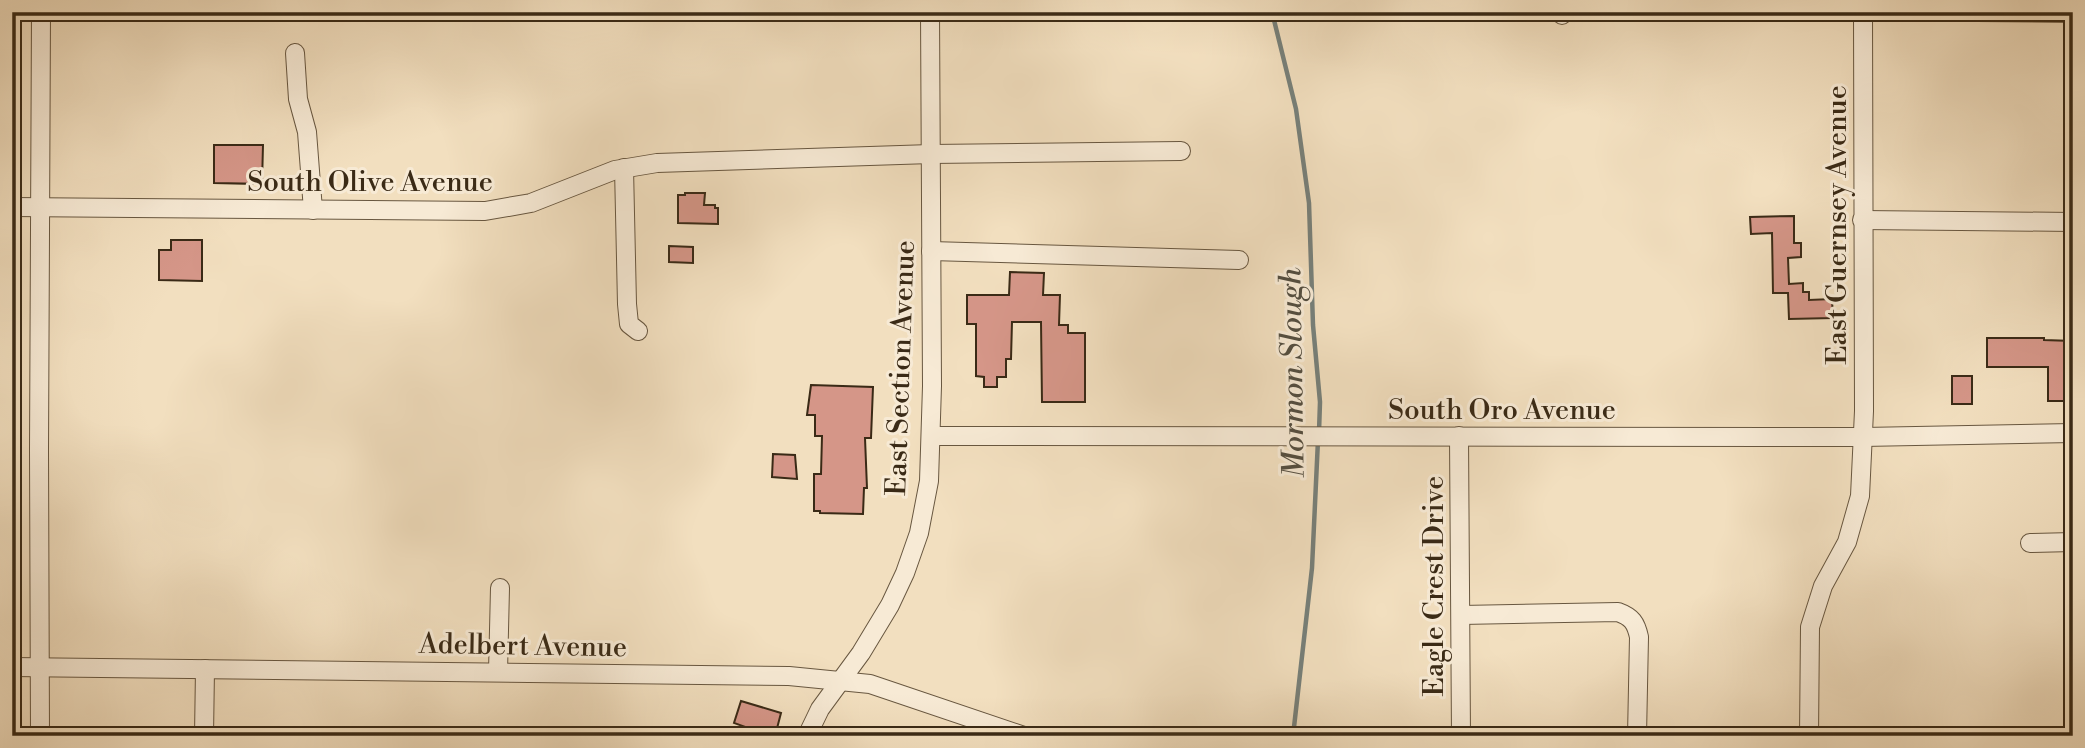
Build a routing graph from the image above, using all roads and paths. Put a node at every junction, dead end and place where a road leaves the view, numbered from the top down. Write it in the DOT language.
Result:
graph roads {
  1 [pos="41,12"];
  2 [pos="930,12"];
  3 [pos="1863,12"];
  4 [pos="1977,12"];
  5 [pos="2073,13"];
  6 [pos="295,53"];
  7 [pos="1181,151"];
  8 [pos="931,154"];
  9 [pos="624,168"];
  10 [pos="12,207"];
  11 [pos="40,208"];
  12 [pos="313,210"];
  13 [pos="1862,220"];
  14 [pos="2073,222"];
  15 [pos="931,251"];
  16 [pos="1239,260"];
  17 [pos="638,331"];
  18 [pos="2073,433"];
  19 [pos="931,436"];
  20 [pos="1459,436"];
  21 [pos="1863,437"];
  22 [pos="2073,542"];
  23 [pos="2030,543"];
  24 [pos="500,588"];
  25 [pos="1461,615"];
  26 [pos="12,667"];
  27 [pos="39,667"];
  28 [pos="205,669"];
  29 [pos="498,672"];
  30 [pos="840,681"];
  31 [pos="40,736"];
  32 [pos="204,736"];
  33 [pos="807,736"];
  34 [pos="1024,736"];
  35 [pos="1461,736"];
  36 [pos="1637,736"];
  37 [pos="1809,736"];
  1 -- 11 [label="street"];
  2 -- 8 [label="street, East Section Avenue"];
  3 -- 13 [label="street, East Guernsey Avenue"];
  4 -- 5 [label="street"];
  6 -- 12 [label="street"];
  7 -- 8 [label="street, South Olive Avenue"];
  8 -- 9 [label="street, South Olive Avenue"];
  8 -- 15 [label="street, East Section Avenue"];
  9 -- 12 [label="street, South Olive Avenue"];
  9 -- 17 [label="street"];
  10 -- 11 [label="street, South Olive Avenue"];
  11 -- 12 [label="street, South Olive Avenue"];
  11 -- 27 [label="street"];
  13 -- 14 [label="street"];
  13 -- 21 [label="street, East Guernsey Avenue"];
  15 -- 16 [label="street"];
  15 -- 19 [label="street, East Section Avenue"];
  18 -- 21 [label="street, South Oro Avenue"];
  19 -- 20 [label="street, South Oro Avenue"];
  19 -- 30 [label="street, East Section Avenue"];
  20 -- 21 [label="street, South Oro Avenue"];
  20 -- 25 [label="street, Eagle Crest Drive"];
  21 -- 37 [label="street, East Guernsey Avenue"];
  22 -- 23 [label="street"];
  24 -- 29 [label="street"];
  25 -- 35 [label="street, Eagle Crest Drive"];
  25 -- 36 [label="street"];
  26 -- 27 [label="street, Adelbert Avenue"];
  27 -- 28 [label="street, Adelbert Avenue"];
  27 -- 31 [label="street"];
  28 -- 29 [label="street, Adelbert Avenue"];
  28 -- 32 [label="street"];
  29 -- 30 [label="street, Adelbert Avenue"];
  30 -- 33 [label="street, East Section Avenue"];
  30 -- 34 [label="street, Adelbert Avenue"];
}
